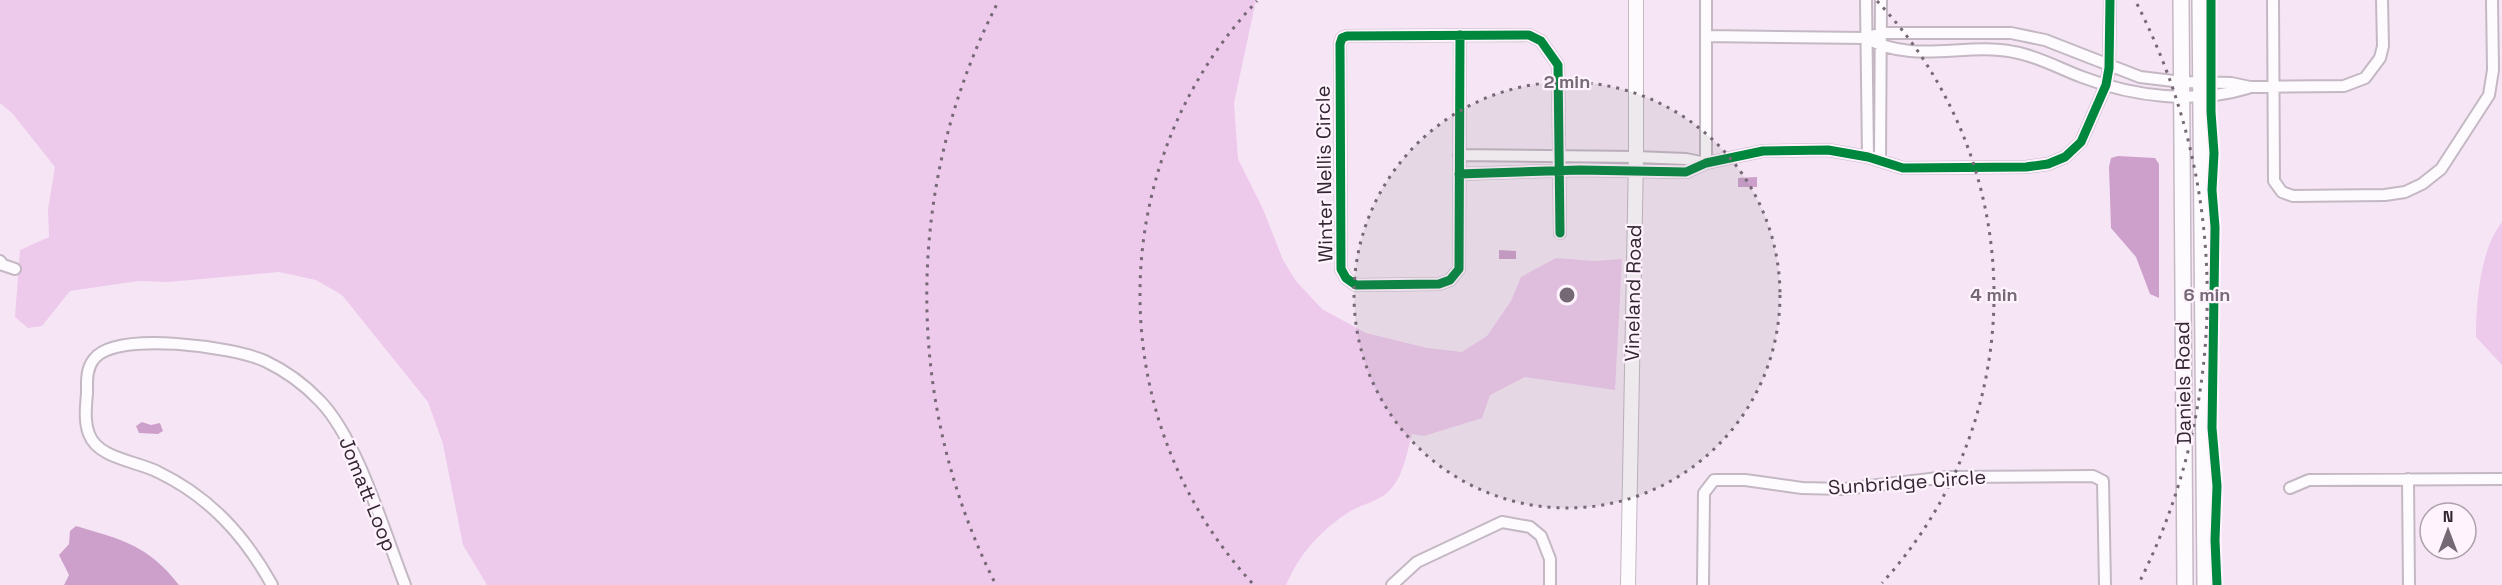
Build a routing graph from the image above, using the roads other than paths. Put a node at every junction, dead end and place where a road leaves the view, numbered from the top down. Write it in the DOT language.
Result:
graph roads {
  1 [pos="1636,0"];
  2 [pos="1706,0"];
  3 [pos="1866,0"];
  4 [pos="1881,0"];
  5 [pos="2110,0"];
  6 [pos="2181,0"];
  7 [pos="2200,0"];
  8 [pos="2273,0"];
  9 [pos="2382,0"];
  10 [pos="2492,0"];
  11 [pos="1881,33"];
  12 [pos="1460,35"];
  13 [pos="1706,36"];
  14 [pos="1866,38"];
  15 [pos="1881,46"];
  16 [pos="2109,68"];
  17 [pos="2140,77"];
  18 [pos="2106,85"];
  19 [pos="2274,87"];
  20 [pos="2182,89"];
  21 [pos="2201,89"];
  22 [pos="2137,93"];
  23 [pos="1459,155"];
  24 [pos="1560,156"];
  25 [pos="1589,157"];
  26 [pos="1868,157"];
  27 [pos="1676,159"];
  28 [pos="1881,161"];
  29 [pos="1706,163"];
  30 [pos="1636,164"];
  31 [pos="1589,170"];
  32 [pos="1559,172"];
  33 [pos="1676,172"];
  34 [pos="1459,174"];
  35 [pos="1560,233"];
  36 [pos="0,261"];
  37 [pos="15,269"];
  38 [pos="2502,478"];
  39 [pos="2408,479"];
  40 [pos="2290,488"];
  41 [pos="272,585"];
  42 [pos="405,585"];
  43 [pos="1392,585"];
  44 [pos="1550,585"];
  45 [pos="1628,585"];
  46 [pos="1703,585"];
  47 [pos="2105,585"];
  48 [pos="2186,585"];
  49 [pos="2205,585"];
  50 [pos="2409,585"];
  1 -- 30 [label="main road, Vineland Road"];
  2 -- 13 [label="street"];
  3 -- 14 [label="street"];
  4 -- 11 [label="street"];
  5 -- 16 [label="street"];
  6 -- 20 [label="main road, Daniels Road"];
  7 -- 21 [label="main road, Daniels Road"];
  8 -- 19 [label="street"];
  9 -- 19 [label="street"];
  10 -- 19 [label="street"];
  11 -- 14 [label="street"];
  11 -- 15 [label="street"];
  11 -- 16 [label="street"];
  12 -- 23 [label="street, Winter Nellis Circle"];
  12 -- 24 [label="street"];
  12 -- 34 [label="street, Winter Nellis Circle"];
  13 -- 14 [label="street"];
  13 -- 29 [label="street"];
  14 -- 15 [label="street"];
  14 -- 26 [label="street"];
  15 -- 18 [label="street"];
  15 -- 28 [label="street"];
  16 -- 17 [label="street"];
  16 -- 18 [label="street"];
  17 -- 20 [label="street"];
  17 -- 22 [label="street"];
  18 -- 22 [label="street"];
  18 -- 28 [label="street"];
  19 -- 21 [label="street"];
  20 -- 21 [label="street"];
  20 -- 22 [label="street"];
  20 -- 48 [label="main road, Daniels Road"];
  21 -- 49 [label="main road, Daniels Road"];
  23 -- 24 [label="street"];
  23 -- 34 [label="street, Winter Nellis Circle"];
  24 -- 25 [label="street"];
  24 -- 32 [label="street"];
  25 -- 30 [label="street"];
  25 -- 31 [label="street"];
  26 -- 28 [label="street"];
  26 -- 29 [label="street"];
  27 -- 29 [label="street"];
  27 -- 30 [label="street"];
  27 -- 33 [label="street"];
  29 -- 33 [label="street"];
  30 -- 31 [label="street"];
  30 -- 33 [label="street"];
  30 -- 45 [label="main road, Vineland Road"];
  31 -- 32 [label="street"];
  32 -- 34 [label="street"];
  32 -- 35 [label="street"];
  36 -- 37 [label="street"];
  38 -- 39 [label="street"];
  39 -- 40 [label="street"];
  39 -- 50 [label="street"];
  41 -- 42 [label="street, Jomatt Loop"];
  43 -- 44 [label="street"];
  46 -- 47 [label="street, Sunbridge Circle"];
}
